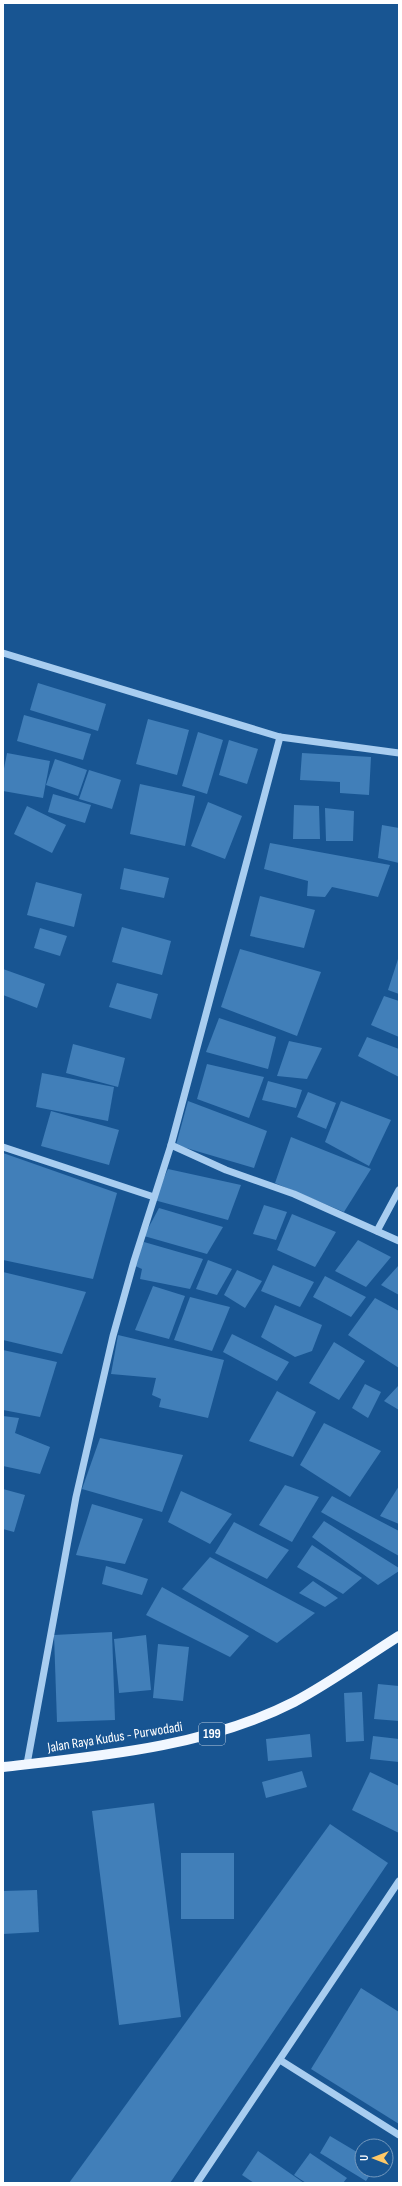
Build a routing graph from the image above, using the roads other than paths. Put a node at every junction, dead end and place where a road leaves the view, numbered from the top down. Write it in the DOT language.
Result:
graph roads {
  1 [pos="3,653"];
  2 [pos="280,737"];
  3 [pos="399,753"];
  4 [pos="171,1145"];
  5 [pos="3,1147"];
  6 [pos="399,1190"];
  7 [pos="154,1197"];
  8 [pos="377,1231"];
  9 [pos="399,1241"];
  10 [pos="399,1636"];
  11 [pos="27,1764"];
  12 [pos="3,1767"];
  13 [pos="399,1882"];
  14 [pos="280,2060"];
  15 [pos="399,2135"];
  16 [pos="197,2183"];
  1 -- 2 [label="street"];
  2 -- 3 [label="street"];
  2 -- 4 [label="street"];
  4 -- 7 [label="street"];
  4 -- 8 [label="street"];
  5 -- 7 [label="street"];
  6 -- 8 [label="street"];
  7 -- 11 [label="street"];
  8 -- 9 [label="street"];
  10 -- 11 [label="main road, Jalan Raya Kudus - Purwodadi / 199"];
  11 -- 12 [label="main road, Jalan Raya Kudus - Purwodadi / 199"];
  13 -- 14 [label="street"];
  14 -- 15 [label="street"];
  14 -- 16 [label="street"];
}
